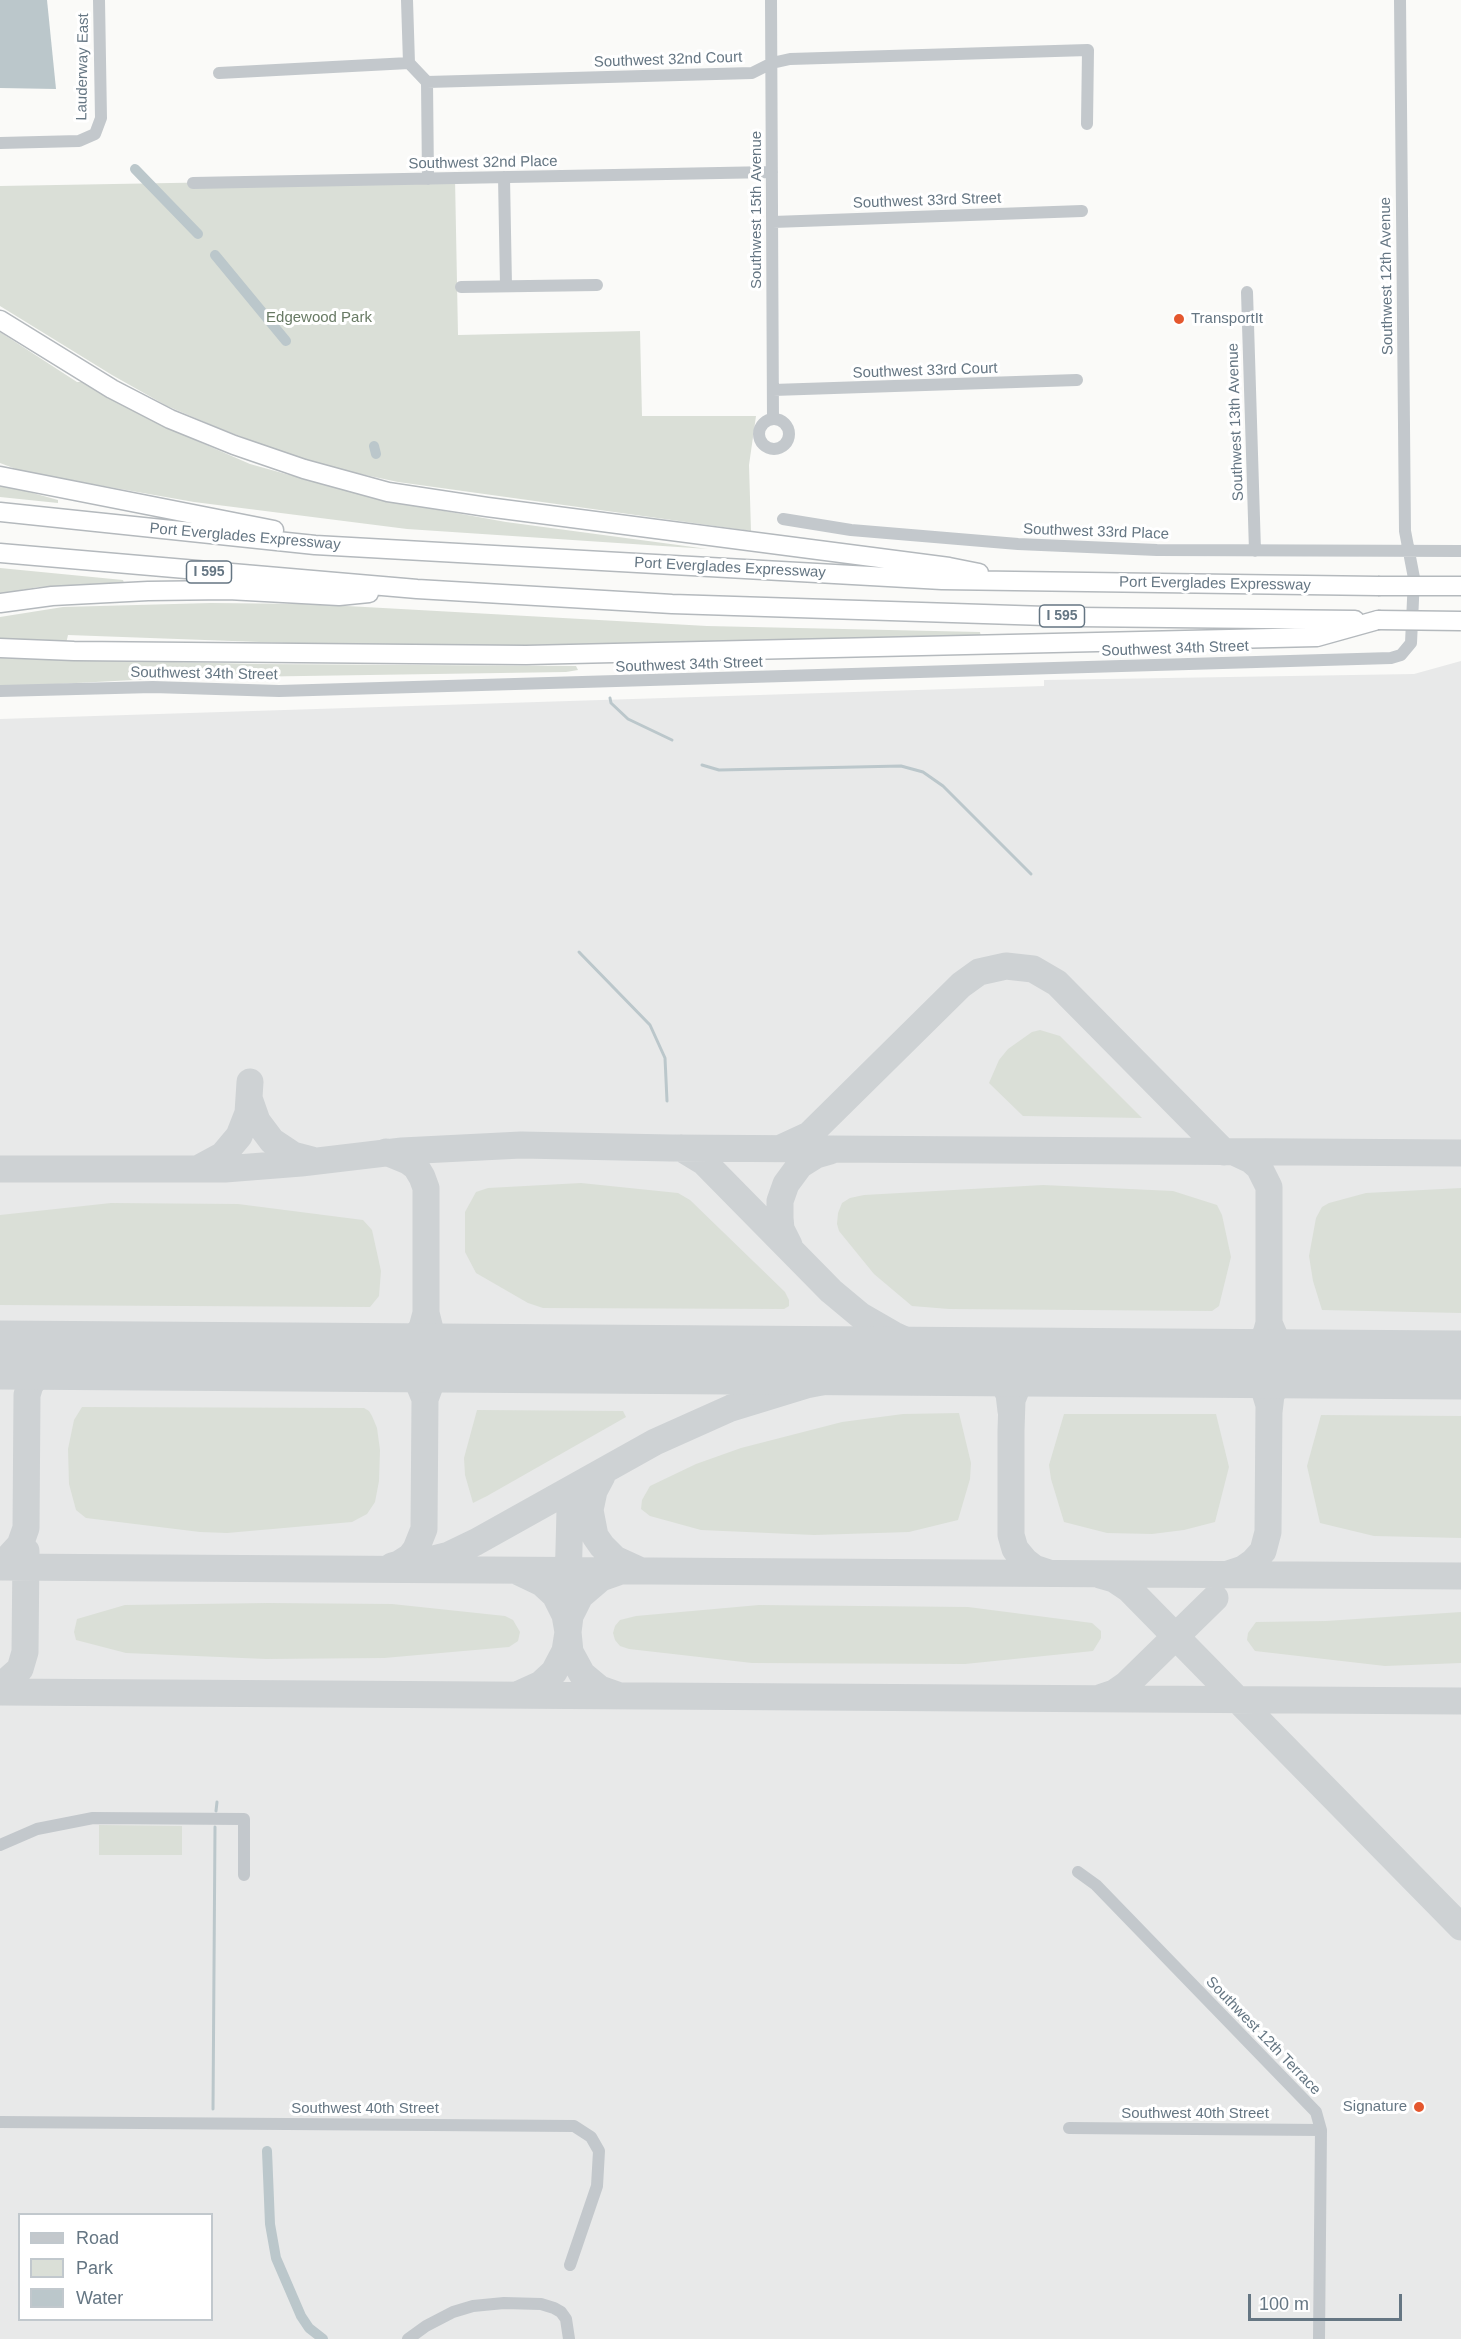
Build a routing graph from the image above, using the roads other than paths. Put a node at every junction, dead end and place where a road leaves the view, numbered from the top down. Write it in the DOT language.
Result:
graph roads {
  1 [pos="99,0"];
  2 [pos="407,0"];
  3 [pos="771,0"];
  4 [pos="1400,0"];
  5 [pos="409,63"];
  6 [pos="772,63"];
  7 [pos="219,73"];
  8 [pos="427,82"];
  9 [pos="1087,124"];
  10 [pos="0,143"];
  11 [pos="772,172"];
  12 [pos="504,177"];
  13 [pos="429,179"];
  14 [pos="194,183"];
  15 [pos="1082,211"];
  16 [pos="773,222"];
  17 [pos="597,285"];
  18 [pos="506,286"];
  19 [pos="461,287"];
  20 [pos="1247,292"];
  21 [pos="0,320"];
  22 [pos="1077,380"];
  23 [pos="773,390"];
  24 [pos="773,419"];
  25 [pos="0,476"];
  26 [pos="0,512"];
  27 [pos="783,519"];
  28 [pos="315,545"];
  29 [pos="1255,550"];
  30 [pos="1409,551"];
  31 [pos="1461,551"];
  32 [pos="0,553"];
  33 [pos="1019,582"];
  34 [pos="1461,585"];
  35 [pos="417,589"];
  36 [pos="0,603"];
  37 [pos="1378,620"];
  38 [pos="1461,621"];
  39 [pos="0,648"];
  40 [pos="0,691"];
  41 [pos="0,1845"];
  42 [pos="1078,1872"];
  43 [pos="244,1875"];
  44 [pos="0,2122"];
  45 [pos="1069,2128"];
  46 [pos="1321,2130"];
  47 [pos="570,2265"];
  48 [pos="408,2339"];
  49 [pos="569,2339"];
  50 [pos="1319,2339"];
  1 -- 10 [label="street, Lauderway East"];
  2 -- 5 [label="street"];
  3 -- 6 [label="street, Southwest 15th Avenue"];
  4 -- 30 [label="street, Southwest 12th Avenue"];
  5 -- 7 [label="street"];
  5 -- 8 [label="street"];
  6 -- 8 [label="street, Southwest 32nd Court"];
  6 -- 9 [label="street, Southwest 32nd Court"];
  6 -- 11 [label="street, Southwest 15th Avenue"];
  8 -- 13 [label="street"];
  11 -- 12 [label="street, Southwest 32nd Place"];
  11 -- 16 [label="street, Southwest 15th Avenue"];
  12 -- 13 [label="street, Southwest 32nd Place"];
  12 -- 18 [label="street"];
  13 -- 14 [label="street, Southwest 32nd Place"];
  15 -- 16 [label="street, Southwest 33rd Street"];
  16 -- 23 [label="street, Southwest 15th Avenue"];
  17 -- 18 [label="street"];
  18 -- 19 [label="street"];
  20 -- 29 [label="street, Southwest 13th Avenue"];
  21 -- 33 [label="highway"];
  22 -- 23 [label="street, Southwest 33rd Court"];
  23 -- 24 [label="street, Southwest 15th Avenue"];
  25 -- 28 [label="highway"];
  26 -- 28 [label="highway, Port Everglades Expressway / I 595"];
  27 -- 29 [label="street, Southwest 33rd Place"];
  28 -- 33 [label="highway, Port Everglades Expressway / I 595"];
  29 -- 30 [label="street, Southwest 33rd Place"];
  30 -- 31 [label="street"];
  30 -- 40 [label="street, Southwest 34th Street"];
  32 -- 35 [label="highway, I 595"];
  33 -- 34 [label="highway, Port Everglades Expressway / I 595, bridge"];
  35 -- 36 [label="highway"];
  35 -- 37 [label="highway, I 595"];
  37 -- 38 [label="highway, I 595, bridge"];
  37 -- 39 [label="highway"];
  41 -- 43 [label="street"];
  42 -- 46 [label="street, Southwest 12th Terrace"];
  44 -- 47 [label="street, Southwest 40th Street"];
  45 -- 46 [label="street, Southwest 40th Street"];
  46 -- 50 [label="street, Southwest 12th Terrace"];
  48 -- 49 [label="street"];
}
